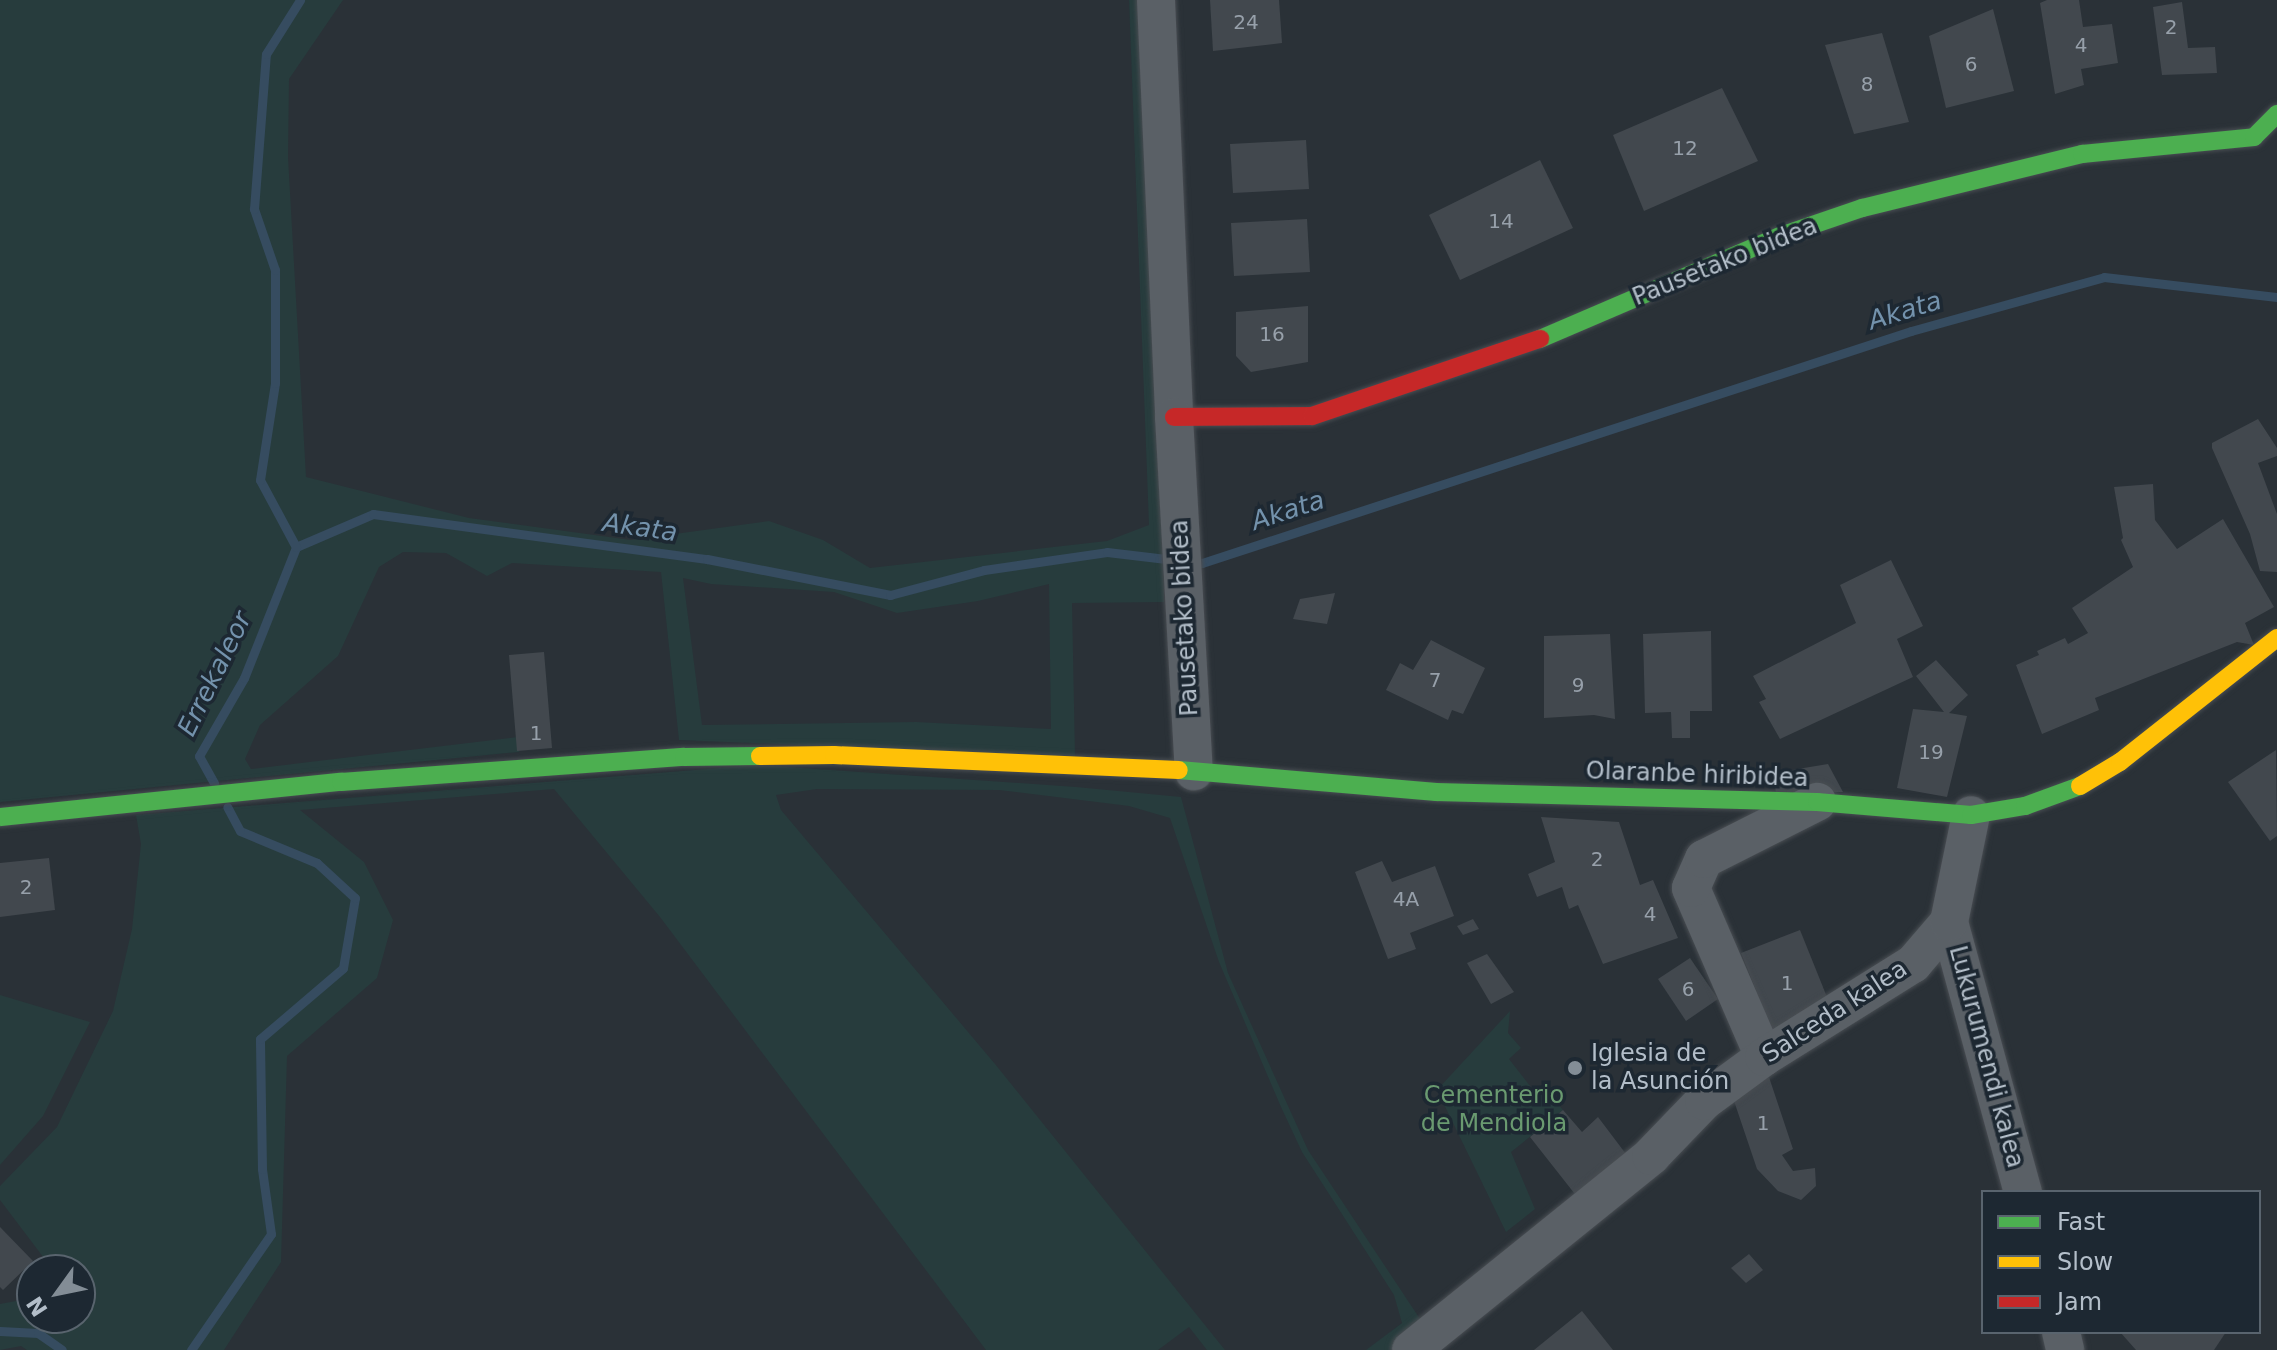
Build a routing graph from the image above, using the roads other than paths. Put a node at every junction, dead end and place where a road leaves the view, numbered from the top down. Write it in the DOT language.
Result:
graph roads {
  1 [pos="1156,0"];
  2 [pos="2277,114"];
  3 [pos="1174,417"];
  4 [pos="2277,638"];
  5 [pos="1194,771"];
  6 [pos="1817,802"];
  7 [pos="1971,815"];
  8 [pos="0,817"];
  9 [pos="1949,922"];
  10 [pos="1764,1057"];
  11 [pos="2022,1190"];
  12 [pos="1411,1350"];
  1 -- 3 [label="street, Pausetako bidea"];
  2 -- 3 [label="street, Pausetako bidea"];
  3 -- 5 [label="street, Pausetako bidea"];
  4 -- 7 [label="street, Olaranbe hiribidea"];
  5 -- 6 [label="street, Olaranbe hiribidea"];
  5 -- 8 [label="street, Olaranbe hiribidea"];
  6 -- 7 [label="street, Olaranbe hiribidea"];
  6 -- 10 [label="street"];
  7 -- 9 [label="street, Salceda kalea"];
  9 -- 10 [label="street, Salceda kalea"];
  9 -- 11 [label="street, Lukurumendi kalea"];
  10 -- 12 [label="street, Salceda kalea"];
}
